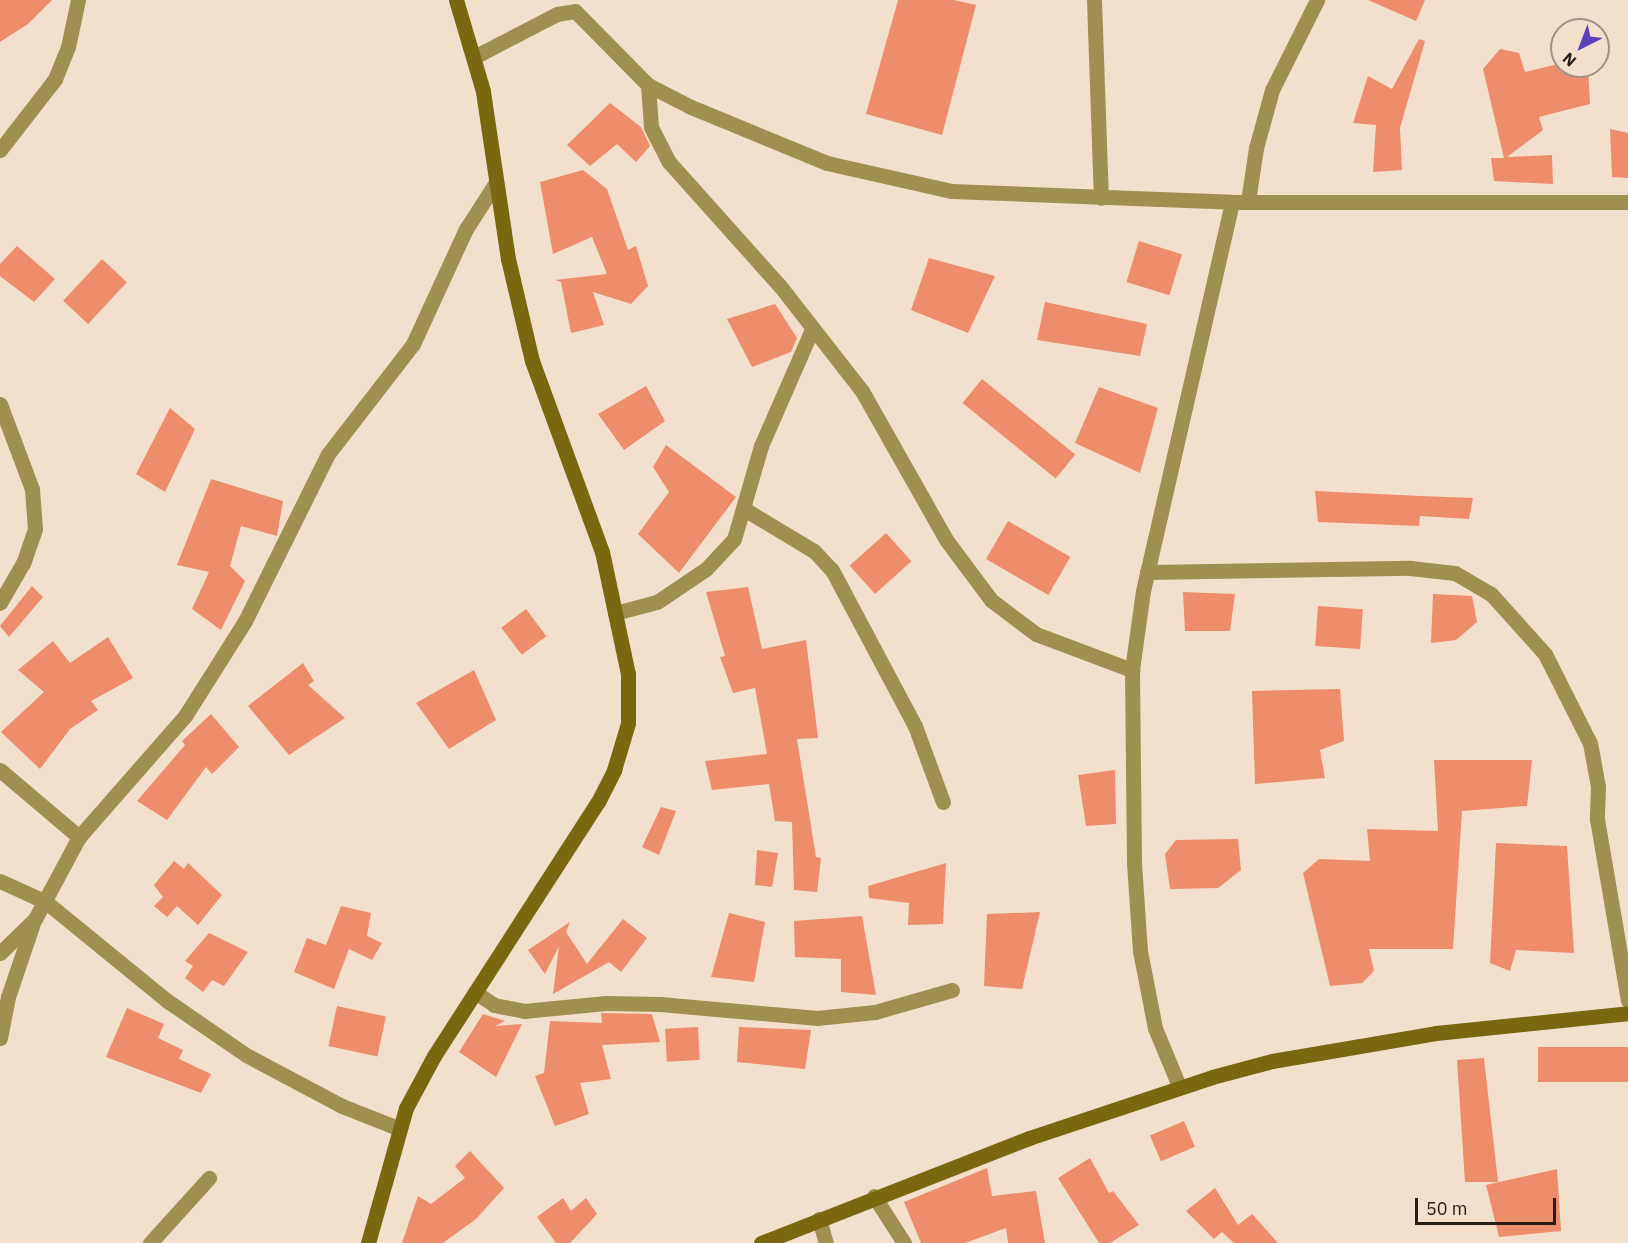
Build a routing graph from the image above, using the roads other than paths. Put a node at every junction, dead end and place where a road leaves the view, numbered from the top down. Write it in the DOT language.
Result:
graph roads {
  1 [pos="78,0"];
  2 [pos="456,0"];
  3 [pos="1094,0"];
  4 [pos="1317,0"];
  5 [pos="559,7"];
  6 [pos="474,57"];
  7 [pos="648,86"];
  8 [pos="0,150"];
  9 [pos="495,184"];
  10 [pos="1101,198"];
  11 [pos="1248,201"];
  12 [pos="1232,202"];
  13 [pos="1628,202"];
  14 [pos="812,329"];
  15 [pos="0,404"];
  16 [pos="744,509"];
  17 [pos="1148,572"];
  18 [pos="0,603"];
  19 [pos="615,613"];
  20 [pos="1132,670"];
  21 [pos="0,770"];
  22 [pos="943,802"];
  23 [pos="79,837"];
  24 [pos="0,881"];
  25 [pos="46,902"];
  26 [pos="35,919"];
  27 [pos="0,953"];
  28 [pos="952,990"];
  29 [pos="475,992"];
  30 [pos="1628,1000"];
  31 [pos="1628,1013"];
  32 [pos="0,1038"];
  33 [pos="1179,1086"];
  34 [pos="400,1129"];
  35 [pos="209,1178"];
  36 [pos="874,1197"];
  37 [pos="819,1219"];
  38 [pos="150,1243"];
  39 [pos="368,1243"];
  40 [pos="761,1243"];
  41 [pos="826,1243"];
  42 [pos="904,1243"];
  1 -- 8 [label="street"];
  2 -- 6 [label="main road"];
  3 -- 10 [label="street"];
  4 -- 11 [label="street"];
  5 -- 6 [label="street"];
  5 -- 7 [label="street"];
  6 -- 9 [label="main road"];
  7 -- 10 [label="street"];
  7 -- 14 [label="street"];
  9 -- 19 [label="main road"];
  9 -- 23 [label="street"];
  10 -- 12 [label="street"];
  11 -- 12 [label="street"];
  11 -- 13 [label="street"];
  12 -- 17 [label="street"];
  14 -- 16 [label="street"];
  14 -- 20 [label="street"];
  15 -- 18 [label="street"];
  16 -- 19 [label="street"];
  16 -- 22 [label="street"];
  17 -- 20 [label="street"];
  17 -- 30 [label="street"];
  19 -- 29 [label="main road"];
  20 -- 33 [label="street"];
  21 -- 23 [label="street"];
  23 -- 25 [label="street"];
  24 -- 25 [label="street"];
  25 -- 26 [label="street"];
  25 -- 34 [label="street"];
  26 -- 27 [label="street"];
  26 -- 32 [label="street"];
  28 -- 29 [label="street"];
  29 -- 34 [label="main road"];
  31 -- 33 [label="main road"];
  33 -- 36 [label="main road"];
  34 -- 39 [label="main road"];
  35 -- 38 [label="street"];
  36 -- 37 [label="main road"];
  36 -- 42 [label="street"];
  37 -- 40 [label="main road"];
  37 -- 41 [label="street"];
}
